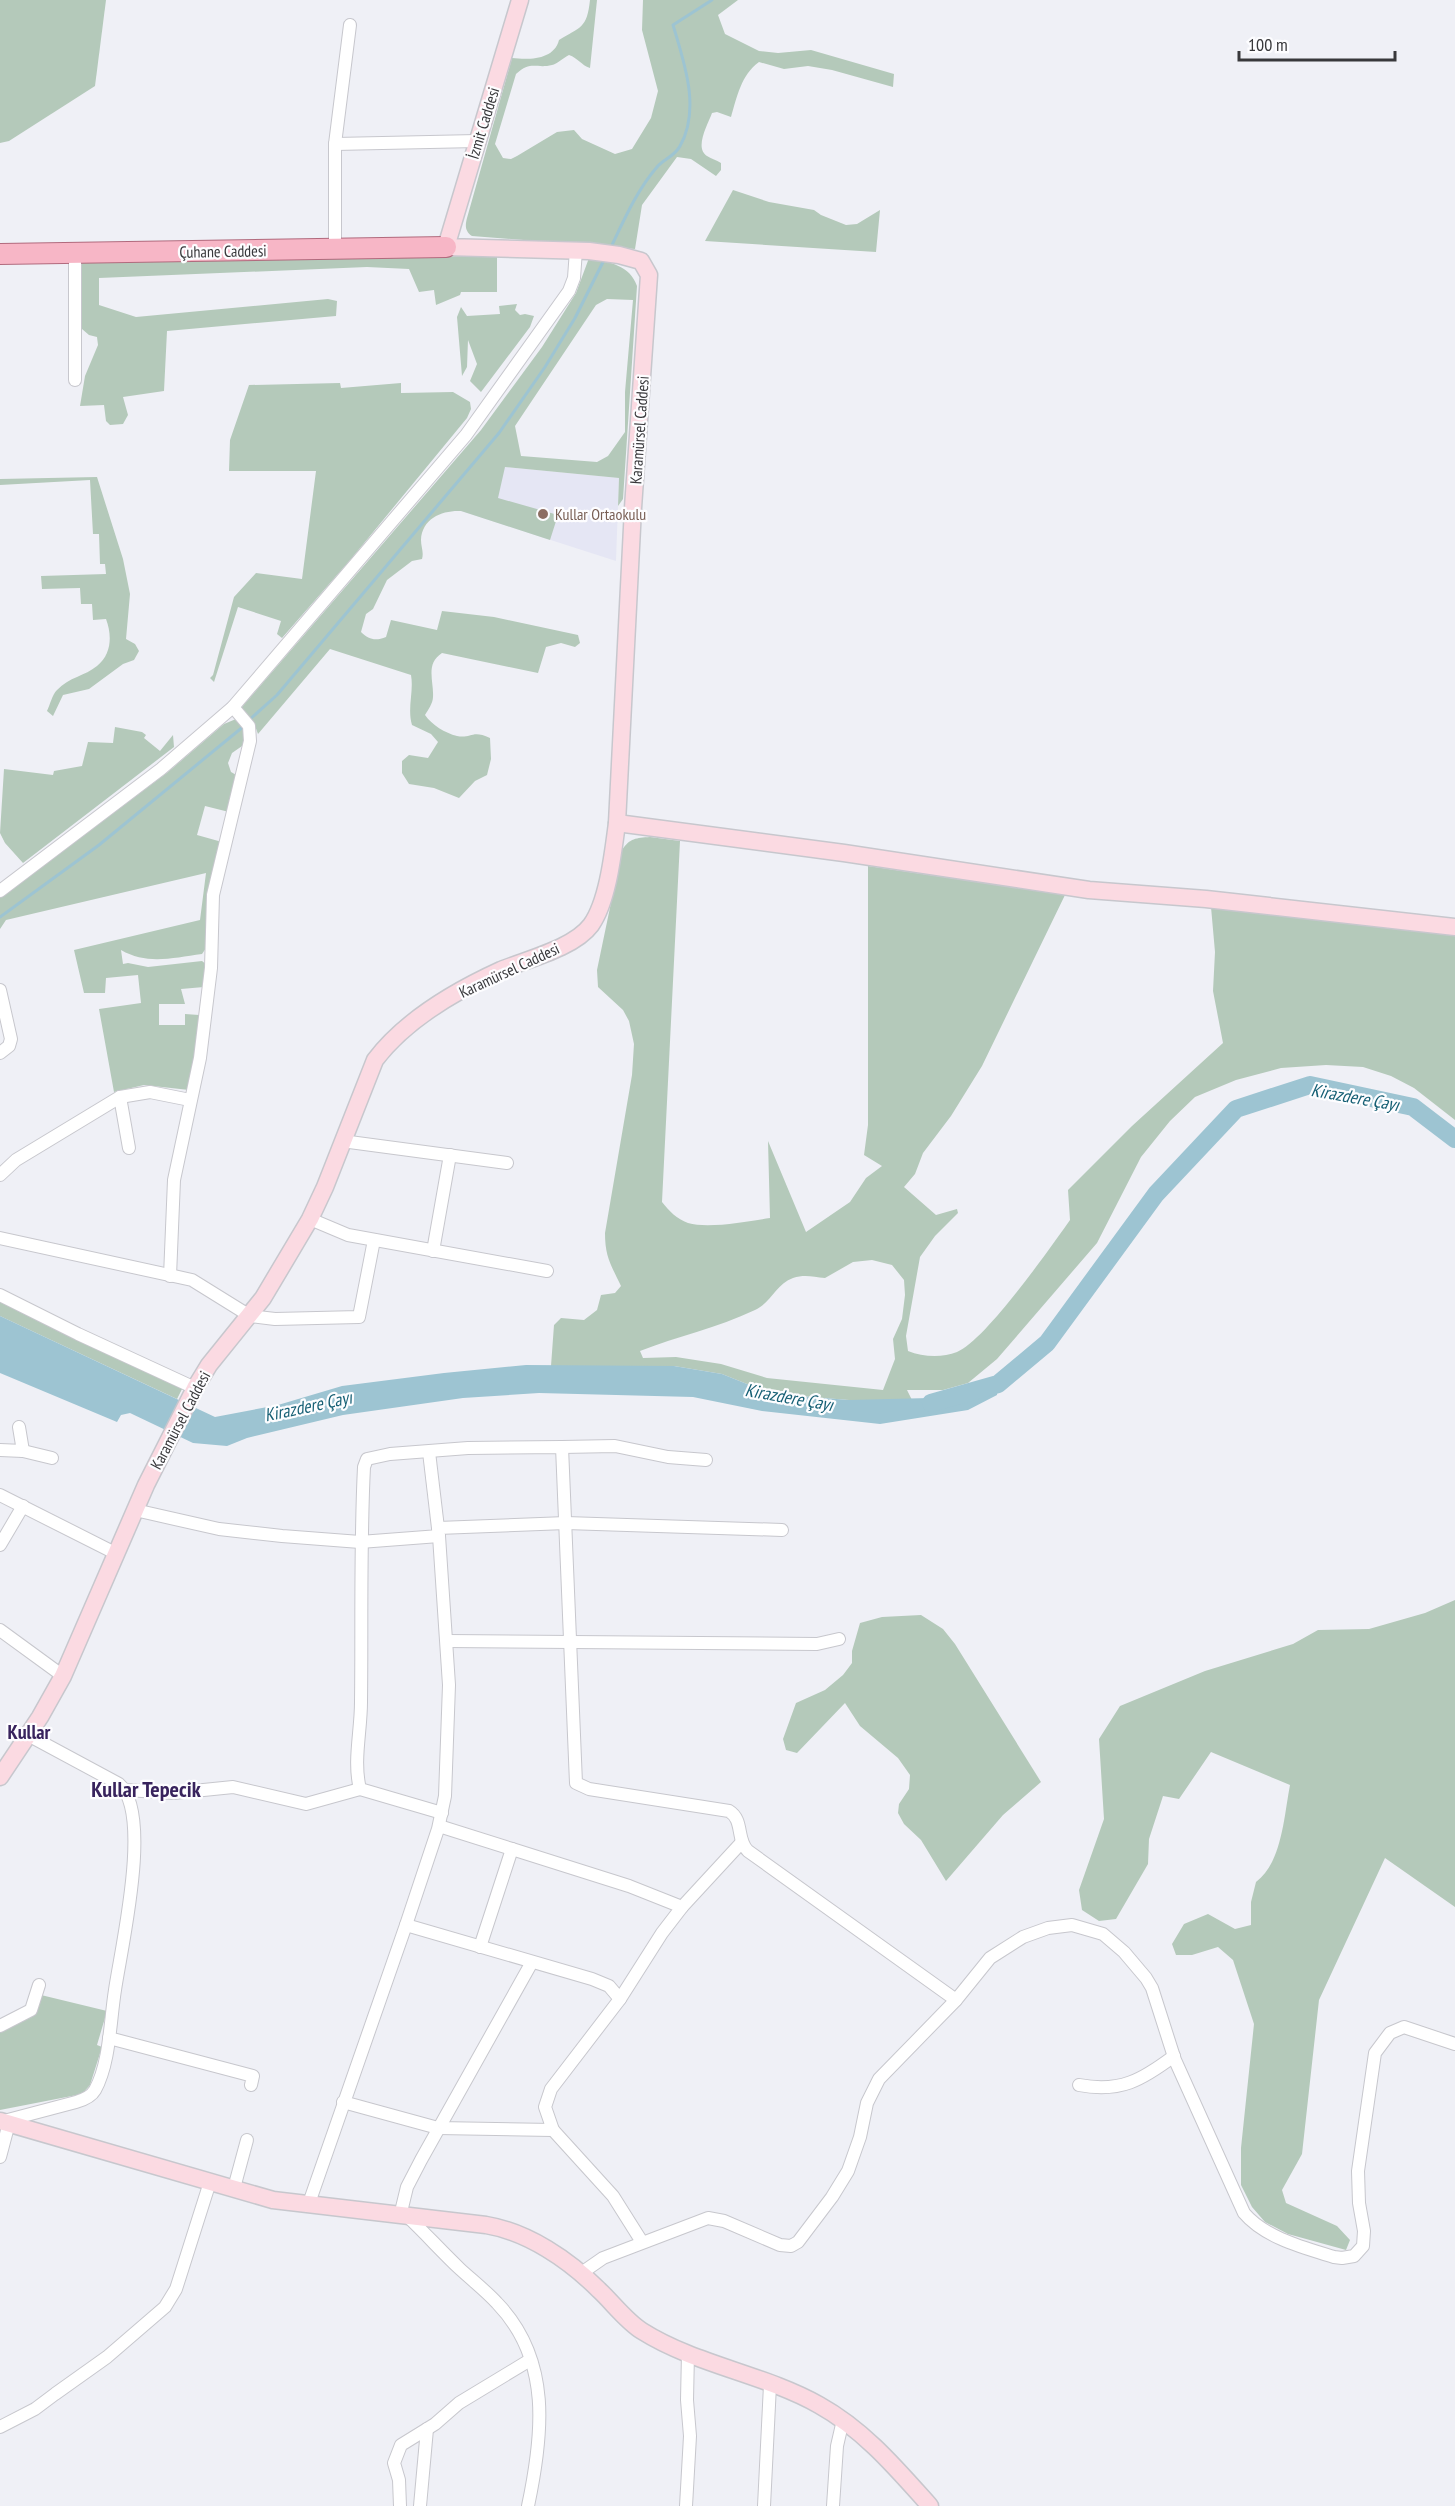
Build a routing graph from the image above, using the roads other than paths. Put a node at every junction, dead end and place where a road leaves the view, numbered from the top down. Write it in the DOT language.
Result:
graph roads {
  1 [pos="520,0"];
  2 [pos="350,25"];
  3 [pos="477,141"];
  4 [pos="335,144"];
  5 [pos="446,246"];
  6 [pos="335,250"];
  7 [pos="583,251"];
  8 [pos="75,253"];
  9 [pos="0,254"];
  10 [pos="75,380"];
  11 [pos="237,711"];
  12 [pos="617,824"];
  13 [pos="0,891"];
  14 [pos="1455,927"];
  15 [pos="0,990"];
  16 [pos="0,1053"];
  17 [pos="120,1097"];
  18 [pos="190,1100"];
  19 [pos="342,1141"];
  20 [pos="129,1148"];
  21 [pos="450,1155"];
  22 [pos="507,1163"];
  23 [pos="0,1175"];
  24 [pos="310,1219"];
  25 [pos="0,1238"];
  26 [pos="374,1240"];
  27 [pos="433,1251"];
  28 [pos="547,1271"];
  29 [pos="170,1275"];
  30 [pos="0,1295"];
  31 [pos="250,1316"];
  32 [pos="195,1388"];
  33 [pos="19,1427"];
  34 [pos="562,1447"];
  35 [pos="0,1450"];
  36 [pos="23,1450"];
  37 [pos="429,1452"];
  38 [pos="52,1458"];
  39 [pos="706,1460"];
  40 [pos="0,1495"];
  41 [pos="23,1506"];
  42 [pos="135,1510"];
  43 [pos="566,1523"];
  44 [pos="782,1530"];
  45 [pos="438,1532"];
  46 [pos="360,1542"];
  47 [pos="0,1545"];
  48 [pos="115,1553"];
  49 [pos="0,1630"];
  50 [pos="839,1639"];
  51 [pos="447,1641"];
  52 [pos="572,1643"];
  53 [pos="63,1676"];
  54 [pos="28,1735"];
  55 [pos="0,1777"];
  56 [pos="360,1789"];
  57 [pos="126,1790"];
  58 [pos="440,1820"];
  59 [pos="742,1842"];
  60 [pos="512,1849"];
  61 [pos="682,1907"];
  62 [pos="406,1925"];
  63 [pos="480,1947"];
  64 [pos="532,1962"];
  65 [pos="39,1985"];
  66 [pos="621,1999"];
  67 [pos="956,2000"];
  68 [pos="0,2026"];
  69 [pos="109,2038"];
  70 [pos="1455,2044"];
  71 [pos="1174,2056"];
  72 [pos="251,2085"];
  73 [pos="1079,2085"];
  74 [pos="343,2102"];
  75 [pos="4,2122"];
  76 [pos="438,2128"];
  77 [pos="553,2130"];
  78 [pos="247,2140"];
  79 [pos="0,2157"];
  80 [pos="210,2181"];
  81 [pos="234,2188"];
  82 [pos="308,2206"];
  83 [pos="404,2217"];
  84 [pos="642,2242"];
  85 [pos="580,2274"];
  86 [pos="688,2354"];
  87 [pos="530,2360"];
  88 [pos="770,2385"];
  89 [pos="843,2420"];
  90 [pos="0,2427"];
  91 [pos="427,2429"];
  92 [pos="400,2506"];
  93 [pos="420,2506"];
  94 [pos="528,2506"];
  95 [pos="686,2506"];
  96 [pos="764,2506"];
  97 [pos="833,2506"];
  98 [pos="930,2506"];
  1 -- 3 [label="main road, İzmit Caddesi"];
  2 -- 4 [label="street"];
  3 -- 4 [label="street"];
  3 -- 5 [label="main road, İzmit Caddesi"];
  4 -- 6 [label="street"];
  5 -- 6 [label="main road, Çuhane Caddesi"];
  5 -- 7 [label="main road, Karamürsel Caddesi"];
  6 -- 8 [label="main road, Çuhane Caddesi"];
  7 -- 11 [label="street"];
  7 -- 12 [label="main road, Karamürsel Caddesi"];
  8 -- 9 [label="main road, Çuhane Caddesi"];
  8 -- 10 [label="street"];
  11 -- 13 [label="street"];
  11 -- 18 [label="street"];
  12 -- 14 [label="main road"];
  12 -- 19 [label="main road, Karamürsel Caddesi"];
  15 -- 16 [label="street"];
  17 -- 18 [label="street"];
  17 -- 20 [label="street"];
  17 -- 23 [label="street"];
  18 -- 29 [label="street"];
  19 -- 21 [label="street"];
  19 -- 24 [label="main road, Karamürsel Caddesi"];
  21 -- 22 [label="street"];
  21 -- 27 [label="street"];
  24 -- 26 [label="street"];
  24 -- 31 [label="main road, Karamürsel Caddesi"];
  25 -- 29 [label="street"];
  26 -- 27 [label="street"];
  26 -- 31 [label="street"];
  27 -- 28 [label="street"];
  29 -- 31 [label="street"];
  30 -- 32 [label="street"];
  31 -- 32 [label="main road, Karamürsel Caddesi"];
  32 -- 42 [label="main road, Karamürsel Caddesi"];
  33 -- 36 [label="street"];
  34 -- 37 [label="street"];
  34 -- 39 [label="street"];
  34 -- 43 [label="street"];
  35 -- 36 [label="street"];
  36 -- 38 [label="street"];
  37 -- 45 [label="street"];
  37 -- 46 [label="street"];
  40 -- 41 [label="street"];
  41 -- 47 [label="street"];
  41 -- 48 [label="street"];
  42 -- 46 [label="street"];
  42 -- 48 [label="main road, Karamürsel Caddesi"];
  43 -- 44 [label="street"];
  43 -- 45 [label="street"];
  43 -- 52 [label="street"];
  45 -- 46 [label="street"];
  45 -- 51 [label="street"];
  46 -- 56 [label="street"];
  48 -- 53 [label="main road, Karamürsel Caddesi"];
  49 -- 53 [label="street"];
  50 -- 52 [label="street"];
  51 -- 52 [label="street"];
  51 -- 58 [label="street"];
  52 -- 59 [label="street"];
  53 -- 54 [label="main road, Karamürsel Caddesi"];
  54 -- 55 [label="main road, Karamürsel Caddesi"];
  54 -- 57 [label="street"];
  56 -- 57 [label="street"];
  56 -- 58 [label="street"];
  57 -- 69 [label="street"];
  58 -- 60 [label="street"];
  58 -- 62 [label="street"];
  59 -- 61 [label="street"];
  59 -- 67 [label="street"];
  60 -- 61 [label="street"];
  60 -- 63 [label="street"];
  61 -- 66 [label="street"];
  62 -- 63 [label="street"];
  62 -- 74 [label="street"];
  63 -- 64 [label="street"];
  64 -- 66 [label="street"];
  64 -- 76 [label="street"];
  65 -- 68 [label="street"];
  66 -- 77 [label="street"];
  67 -- 71 [label="street"];
  67 -- 84 [label="street"];
  69 -- 72 [label="street"];
  69 -- 75 [label="street"];
  70 -- 71 [label="street"];
  71 -- 73 [label="street"];
  74 -- 76 [label="street"];
  74 -- 82 [label="street"];
  75 -- 79 [label="street"];
  75 -- 80 [label="main road"];
  76 -- 77 [label="street"];
  76 -- 83 [label="street"];
  77 -- 84 [label="street"];
  78 -- 81 [label="street"];
  80 -- 81 [label="main road"];
  80 -- 90 [label="street"];
  81 -- 82 [label="main road"];
  82 -- 83 [label="main road"];
  83 -- 85 [label="main road"];
  83 -- 87 [label="street"];
  84 -- 85 [label="street"];
  85 -- 86 [label="main road"];
  86 -- 88 [label="main road"];
  86 -- 95 [label="street"];
  87 -- 91 [label="street"];
  87 -- 94 [label="street"];
  88 -- 89 [label="main road"];
  88 -- 96 [label="street"];
  89 -- 97 [label="street"];
  89 -- 98 [label="main road"];
  91 -- 92 [label="street"];
  91 -- 93 [label="street"];
}
